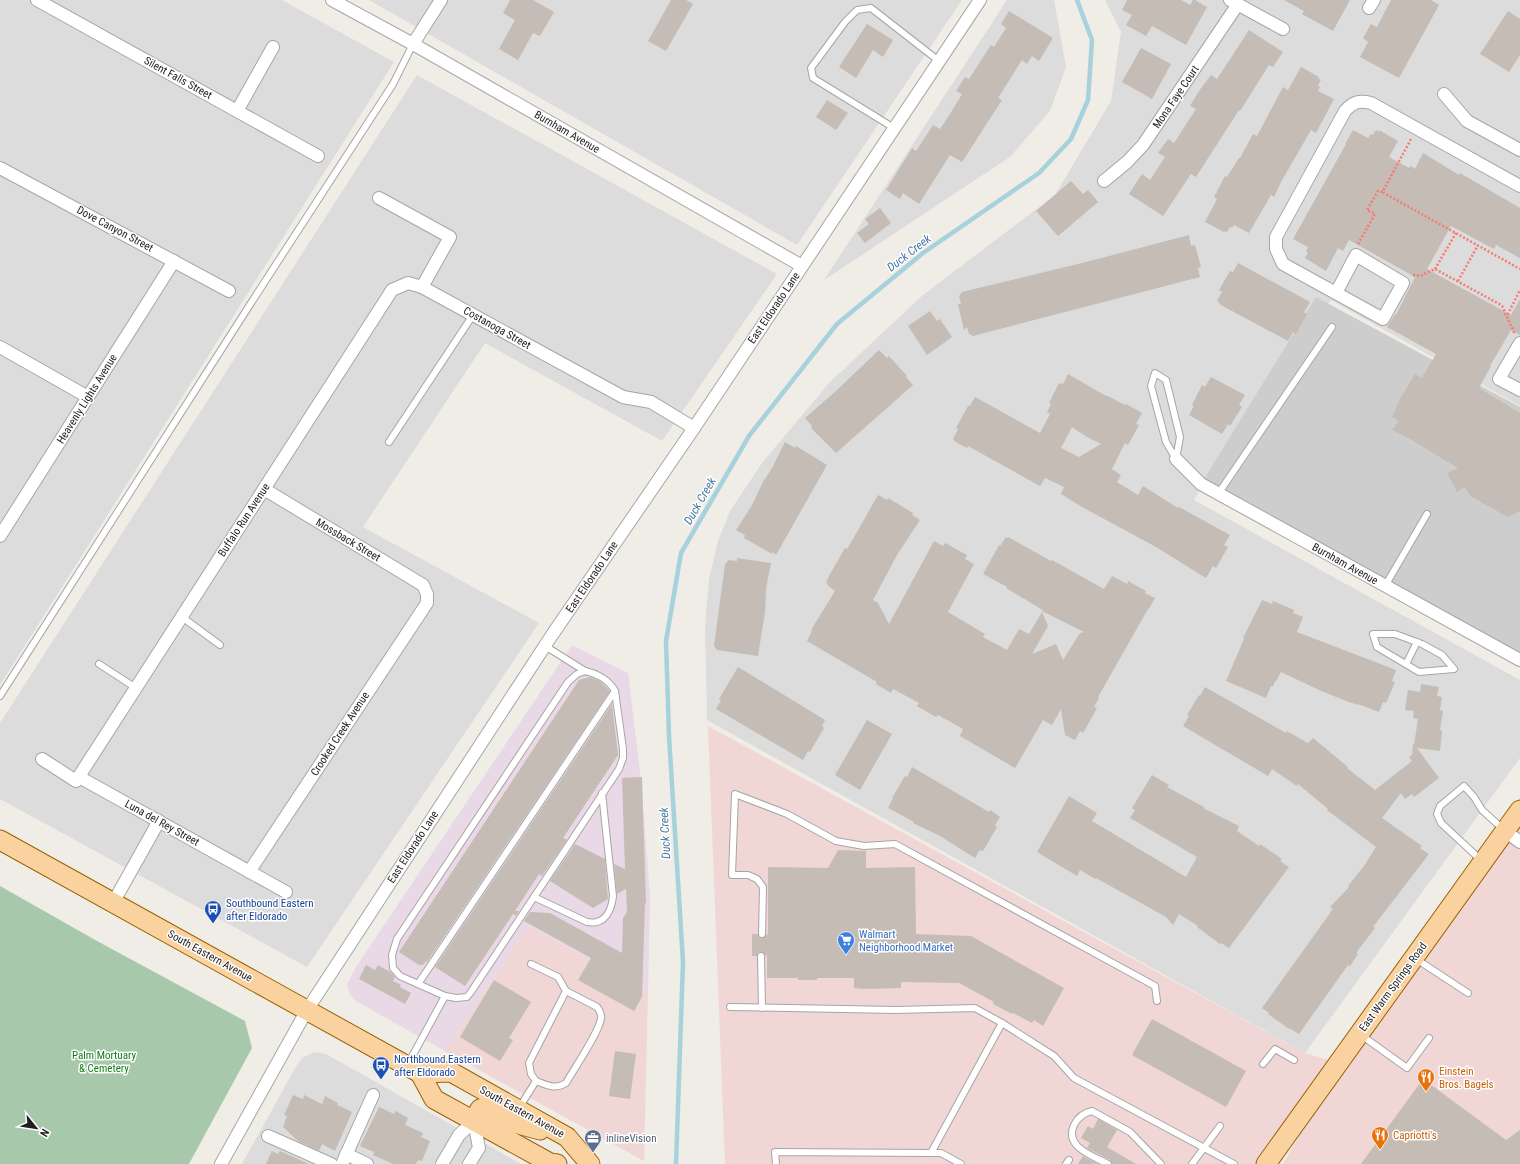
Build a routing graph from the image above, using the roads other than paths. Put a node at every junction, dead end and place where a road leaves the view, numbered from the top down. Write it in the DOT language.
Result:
graph roads {
  1 [pos="37,0"];
  2 [pos="332,0"];
  3 [pos="441,0"];
  4 [pos="980,0"];
  5 [pos="1234,2"];
  6 [pos="1283,29"];
  7 [pos="413,44"];
  8 [pos="273,47"];
  9 [pos="939,61"];
  10 [pos="1444,94"];
  11 [pos="237,111"];
  12 [pos="894,128"];
  13 [pos="1520,150"];
  14 [pos="318,156"];
  15 [pos="0,168"];
  16 [pos="1104,181"];
  17 [pos="1520,186"];
  18 [pos="380,198"];
  19 [pos="174,262"];
  20 [pos="802,266"];
  21 [pos="422,287"];
  22 [pos="230,291"];
  23 [pos="1336,293"];
  24 [pos="473,315"];
  25 [pos="1332,327"];
  26 [pos="1520,343"];
  27 [pos="0,347"];
  28 [pos="1520,390"];
  29 [pos="88,397"];
  30 [pos="694,428"];
  31 [pos="389,442"];
  32 [pos="1176,459"];
  33 [pos="264,489"];
  34 [pos="1218,494"];
  35 [pos="1426,514"];
  36 [pos="1,532"];
  37 [pos="1385,586"];
  38 [pos="427,594"];
  39 [pos="182,617"];
  40 [pos="1416,642"];
  41 [pos="220,645"];
  42 [pos="545,646"];
  43 [pos="1520,660"];
  44 [pos="99,664"];
  45 [pos="1406,664"];
  46 [pos="585,671"];
  47 [pos="136,688"];
  48 [pos="614,691"];
  49 [pos="0,696"];
  50 [pos="42,759"];
  51 [pos="79,777"];
  52 [pos="602,793"];
  53 [pos="1520,810"];
  54 [pos="159,821"];
  55 [pos="1505,831"];
  56 [pos="0,840"];
  57 [pos="1520,842"];
  58 [pos="1483,862"];
  59 [pos="249,872"];
  60 [pos="286,892"];
  61 [pos="534,897"];
  62 [pos="113,903"];
  63 [pos="762,934"];
  64 [pos="761,956"];
  65 [pos="1414,957"];
  66 [pos="531,964"];
  67 [pos="418,984"];
  68 [pos="566,991"];
  69 [pos="1468,993"];
  70 [pos="445,996"];
  71 [pos="1157,1001"];
  72 [pos="730,1007"];
  73 [pos="762,1008"];
  74 [pos="306,1010"];
  75 [pos="1002,1023"];
  76 [pos="1359,1034"];
  77 [pos="1429,1038"];
  78 [pos="1294,1060"];
  79 [pos="1264,1064"];
  80 [pos="414,1069"];
  81 [pos="536,1081"];
  82 [pos="373,1095"];
  83 [pos="515,1116"];
  84 [pos="474,1121"];
  85 [pos="1220,1126"];
  86 [pos="268,1136"];
  87 [pos="1203,1148"];
  88 [pos="931,1153"];
  89 [pos="344,1159"];
  90 [pos="221,1164"];
  91 [pos="331,1164"];
  92 [pos="367,1164"];
  93 [pos="442,1164"];
  94 [pos="469,1164"];
  95 [pos="557,1164"];
  96 [pos="590,1164"];
  97 [pos="776,1164"];
  98 [pos="961,1164"];
  99 [pos="1108,1164"];
  100 [pos="1161,1164"];
  101 [pos="1192,1164"];
  102 [pos="1234,1164"];
  103 [pos="1266,1164"];
  1 -- 11 [label="street, Silent Falls Street"];
  2 -- 7 [label="street, Burnham Avenue"];
  3 -- 7 [label="street"];
  4 -- 9 [label="street, East Eldorado Lane"];
  5 -- 6 [label="street"];
  5 -- 16 [label="street, Mona Faye Court"];
  7 -- 20 [label="street, Burnham Avenue"];
  7 -- 49 [label="lane"];
  8 -- 11 [label="street"];
  9 -- 12 [label="street, East Eldorado Lane"];
  9 -- 12 [label="lane"];
  10 -- 13 [label="street"];
  11 -- 14 [label="street, Silent Falls Street"];
  12 -- 20 [label="street, East Eldorado Lane"];
  15 -- 19 [label="street, Dove Canyon Street"];
  17 -- 23 [label="street"];
  18 -- 21 [label="street"];
  19 -- 22 [label="street, Dove Canyon Street"];
  19 -- 29 [label="street, Heavenly Lights Avenue"];
  20 -- 30 [label="street, East Eldorado Lane"];
  21 -- 24 [label="street, Costanoga Street"];
  21 -- 33 [label="street, Buffalo Run Avenue"];
  23 -- 23 [label="street"];
  24 -- 30 [label="street, Costanoga Street"];
  24 -- 31 [label="lane"];
  25 -- 34 [label="lane"];
  26 -- 28 [label="street"];
  27 -- 29 [label="street"];
  29 -- 36 [label="street, Heavenly Lights Avenue"];
  30 -- 42 [label="street, East Eldorado Lane"];
  32 -- 32 [label="lane"];
  32 -- 34 [label="street, Burnham Avenue"];
  33 -- 38 [label="street, Mossback Street"];
  33 -- 39 [label="street, Buffalo Run Avenue"];
  34 -- 37 [label="street, Burnham Avenue"];
  35 -- 37 [label="lane"];
  37 -- 43 [label="street, Burnham Avenue"];
  38 -- 59 [label="street, Crooked Creek Avenue"];
  39 -- 41 [label="lane"];
  39 -- 47 [label="street, Buffalo Run Avenue"];
  40 -- 45 [label="lane"];
  40 -- 45 [label="lane"];
  40 -- 45 [label="lane"];
  42 -- 46 [label="lane"];
  42 -- 74 [label="street, East Eldorado Lane"];
  44 -- 47 [label="lane"];
  46 -- 48 [label="lane"];
  46 -- 67 [label="lane"];
  47 -- 51 [label="street, Buffalo Run Avenue"];
  48 -- 52 [label="lane"];
  48 -- 67 [label="lane"];
  50 -- 51 [label="street, Luna del Rey Street"];
  51 -- 54 [label="street, Luna del Rey Street"];
  52 -- 61 [label="lane"];
  52 -- 61 [label="lane"];
  53 -- 55 [label="main road, East Warm Springs Road"];
  54 -- 59 [label="street, Luna del Rey Street"];
  54 -- 62 [label="street"];
  55 -- 57 [label="street"];
  55 -- 58 [label="main road, East Warm Springs Road"];
  55 -- 58 [label="lane"];
  56 -- 62 [label="main road, South Eastern Avenue"];
  58 -- 65 [label="main road, East Warm Springs Road"];
  59 -- 60 [label="street, Luna del Rey Street"];
  61 -- 70 [label="lane"];
  62 -- 74 [label="main road, South Eastern Avenue"];
  63 -- 71 [label="lane"];
  64 -- 73 [label="lane"];
  65 -- 69 [label="lane"];
  65 -- 76 [label="main road, East Warm Springs Road"];
  66 -- 68 [label="lane"];
  67 -- 70 [label="lane"];
  68 -- 81 [label="lane"];
  68 -- 81 [label="lane"];
  70 -- 80 [label="lane"];
  72 -- 73 [label="lane"];
  73 -- 75 [label="lane"];
  74 -- 80 [label="main road, South Eastern Avenue"];
  74 -- 90 [label="street, East Eldorado Lane"];
  75 -- 87 [label="lane"];
  75 -- 88 [label="lane"];
  76 -- 77 [label="lane"];
  76 -- 103 [label="main road, East Warm Springs Road"];
  78 -- 79 [label="lane"];
  80 -- 83 [label="main road, South Eastern Avenue"];
  80 -- 84 [label="main road"];
  81 -- 83 [label="lane"];
  82 -- 89 [label="street"];
  83 -- 84 [label="main road"];
  83 -- 96 [label="main road, South Eastern Avenue"];
  84 -- 93 [label="street"];
  84 -- 94 [label="street"];
  84 -- 95 [label="main road"];
  85 -- 87 [label="lane"];
  86 -- 91 [label="street"];
  87 -- 101 [label="lane"];
  87 -- 102 [label="lane"];
  88 -- 97 [label="lane"];
  88 -- 98 [label="lane"];
  89 -- 92 [label="street"];
  99 -- 100 [label="lane"];
}
